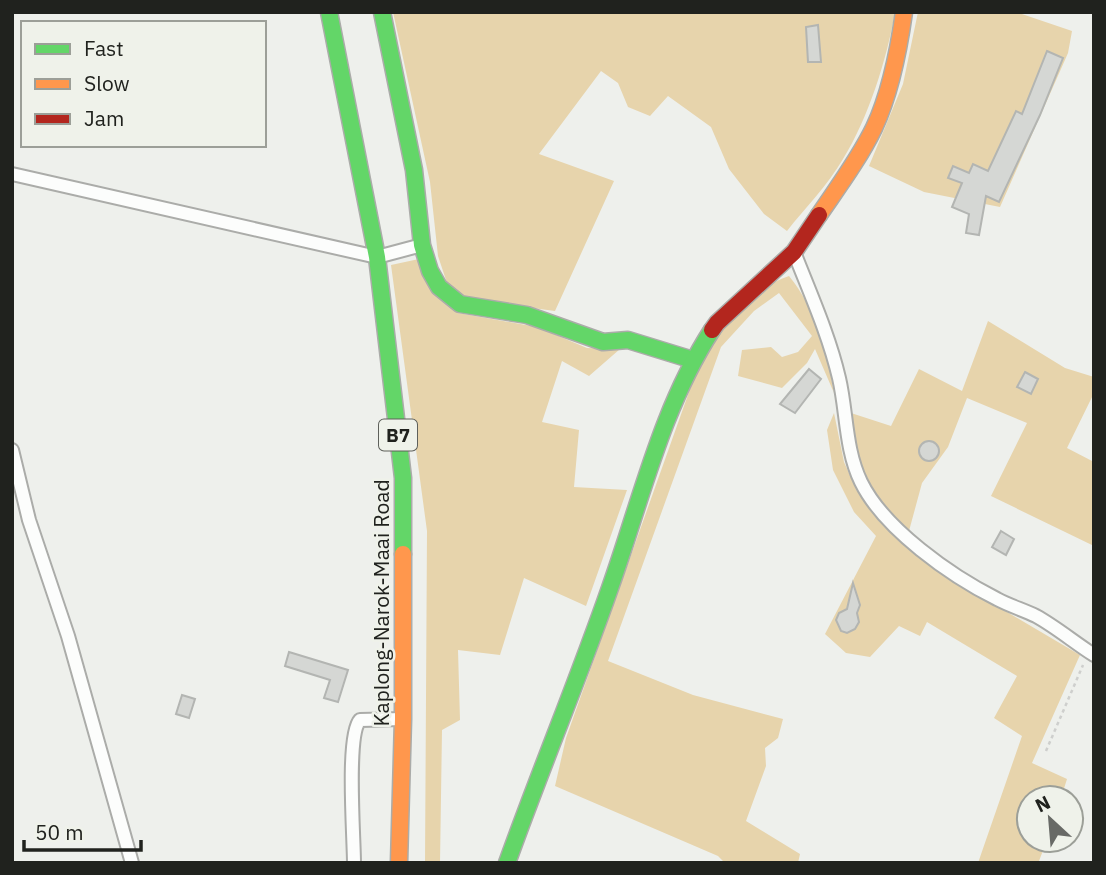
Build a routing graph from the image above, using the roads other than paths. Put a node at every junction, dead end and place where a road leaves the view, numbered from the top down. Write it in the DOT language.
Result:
graph roads {
  1 [pos="330,12"];
  2 [pos="382,12"];
  3 [pos="904,12"];
  4 [pos="12,174"];
  5 [pos="422,246"];
  6 [pos="794,252"];
  7 [pos="377,257"];
  8 [pos="693,360"];
  9 [pos="12,450"];
  10 [pos="1091,654"];
  11 [pos="403,719"];
  12 [pos="132,863"];
  13 [pos="354,863"];
  14 [pos="399,863"];
  15 [pos="507,863"];
  1 -- 7 [label="main road, Kaplong-Narok-Maai Road / B7"];
  2 -- 5 [label="main road"];
  3 -- 6 [label="main road"];
  4 -- 7 [label="street"];
  5 -- 7 [label="street"];
  5 -- 8 [label="main road"];
  6 -- 8 [label="main road"];
  6 -- 10 [label="street"];
  7 -- 11 [label="main road, Kaplong-Narok-Maai Road / B7"];
  8 -- 15 [label="main road"];
  9 -- 12 [label="street"];
  11 -- 13 [label="street"];
  11 -- 14 [label="main road, Kaplong-Narok-Maai Road / B7"];
}
